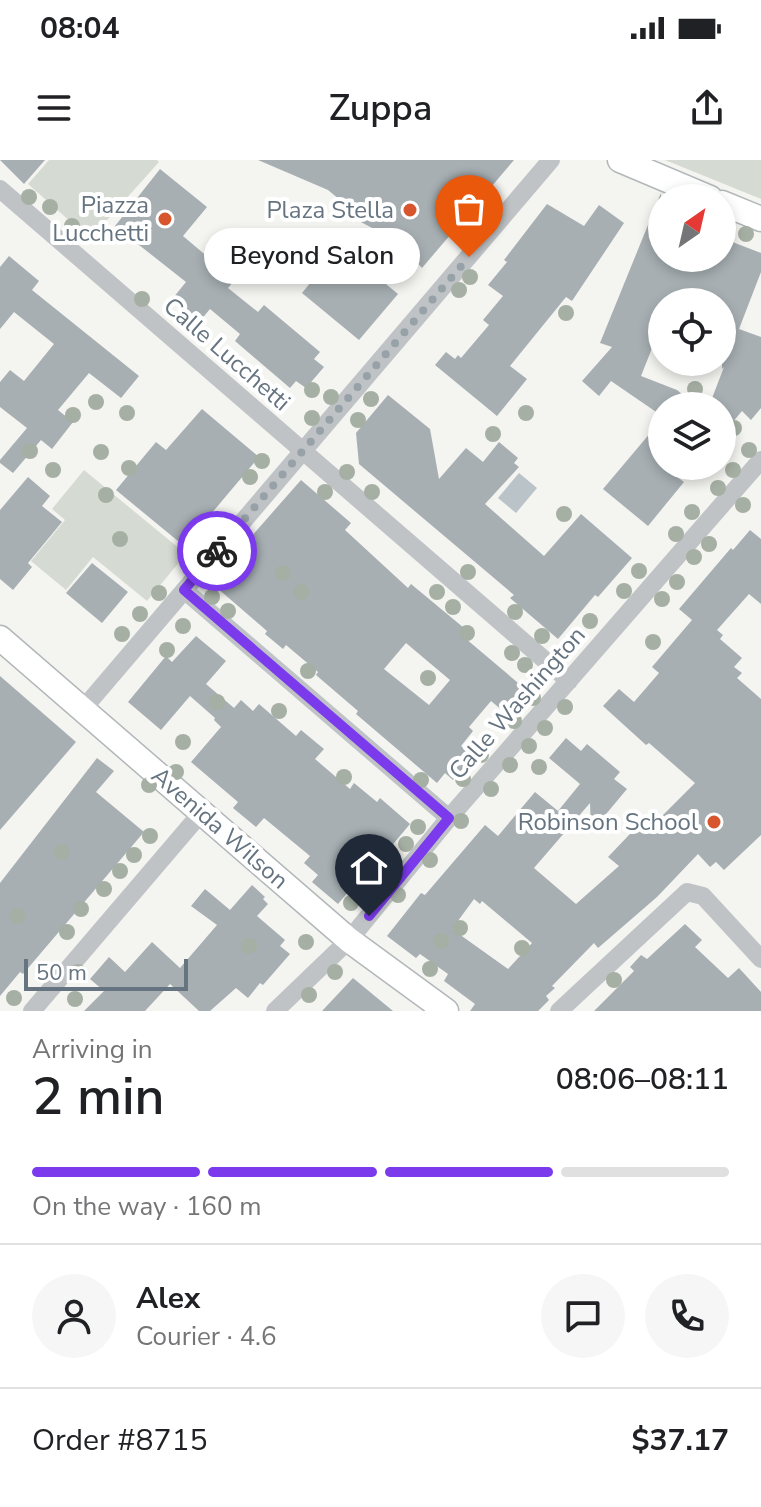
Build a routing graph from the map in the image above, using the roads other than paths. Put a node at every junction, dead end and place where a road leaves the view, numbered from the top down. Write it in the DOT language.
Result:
graph roads {
  1 [pos="551,160"];
  2 [pos="620,160"];
  3 [pos="677,184"];
  4 [pos="0,189"];
  5 [pos="736,209"];
  6 [pos="761,219"];
  7 [pos="304,452"];
  8 [pos="761,460"];
  9 [pos="184,590"];
  10 [pos="0,638"];
  11 [pos="569,681"];
  12 [pos="83,709"];
  13 [pos="202,812"];
  14 [pos="449,818"];
  15 [pos="349,940"];
  16 [pos="761,959"];
  17 [pos="32,1011"];
  18 [pos="275,1011"];
  19 [pos="446,1011"];
  20 [pos="559,1011"];
  1 -- 7 [label="street"];
  2 -- 3 [label="street"];
  4 -- 7 [label="street, Calle Lucchetti"];
  5 -- 6 [label="street"];
  7 -- 9 [label="street"];
  7 -- 11 [label="street, Calle Lucchetti"];
  8 -- 11 [label="street, Calle Washington"];
  9 -- 12 [label="street"];
  9 -- 14 [label="street"];
  10 -- 12 [label="street, Avenida Wilson"];
  11 -- 14 [label="street, Calle Washington"];
  12 -- 13 [label="street, Avenida Wilson"];
  13 -- 15 [label="street, Avenida Wilson"];
  13 -- 17 [label="street"];
  14 -- 15 [label="street, Calle Washington"];
  15 -- 18 [label="street, Calle Washington"];
  15 -- 19 [label="street, Avenida Wilson"];
  16 -- 20 [label="street"];
}
